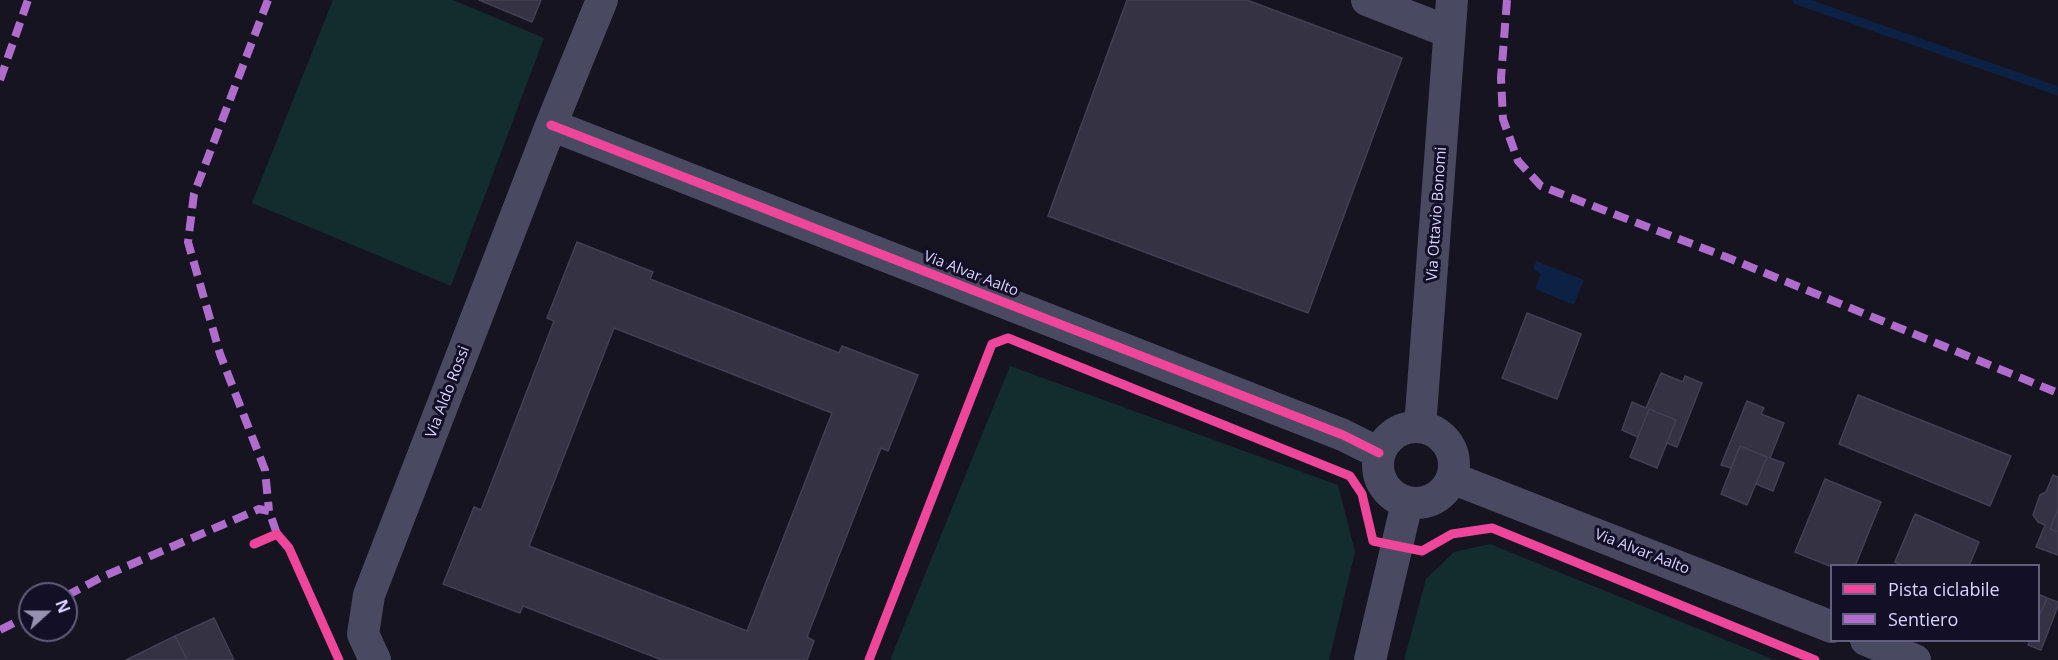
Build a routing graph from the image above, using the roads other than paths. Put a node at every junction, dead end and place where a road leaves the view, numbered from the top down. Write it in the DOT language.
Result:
graph roads {
  1 [pos="602,0"];
  2 [pos="1366,0"];
  3 [pos="1452,0"];
  4 [pos="1449,32"];
  5 [pos="551,125"];
  6 [pos="1420,427"];
  7 [pos="1379,453"];
  8 [pos="1452,478"];
  9 [pos="1407,503"];
  10 [pos="1830,626"];
  11 [pos="1871,642"];
  12 [pos="375,660"];
  13 [pos="1370,660"];
  14 [pos="1915,660"];
  1 -- 5 [label="street"];
  2 -- 4 [label="street"];
  3 -- 4 [label="street, Via Ottavio Bonomi"];
  4 -- 6 [label="street, Via Ottavio Bonomi"];
  5 -- 7 [label="street, Via Alvar Aalto"];
  5 -- 12 [label="street, Via Aldo Rossi"];
  6 -- 7 [label="street"];
  6 -- 8 [label="street"];
  7 -- 9 [label="street"];
  8 -- 9 [label="street"];
  8 -- 10 [label="street, Via Alvar Aalto"];
  9 -- 13 [label="street"];
  11 -- 14 [label="street"];
}
